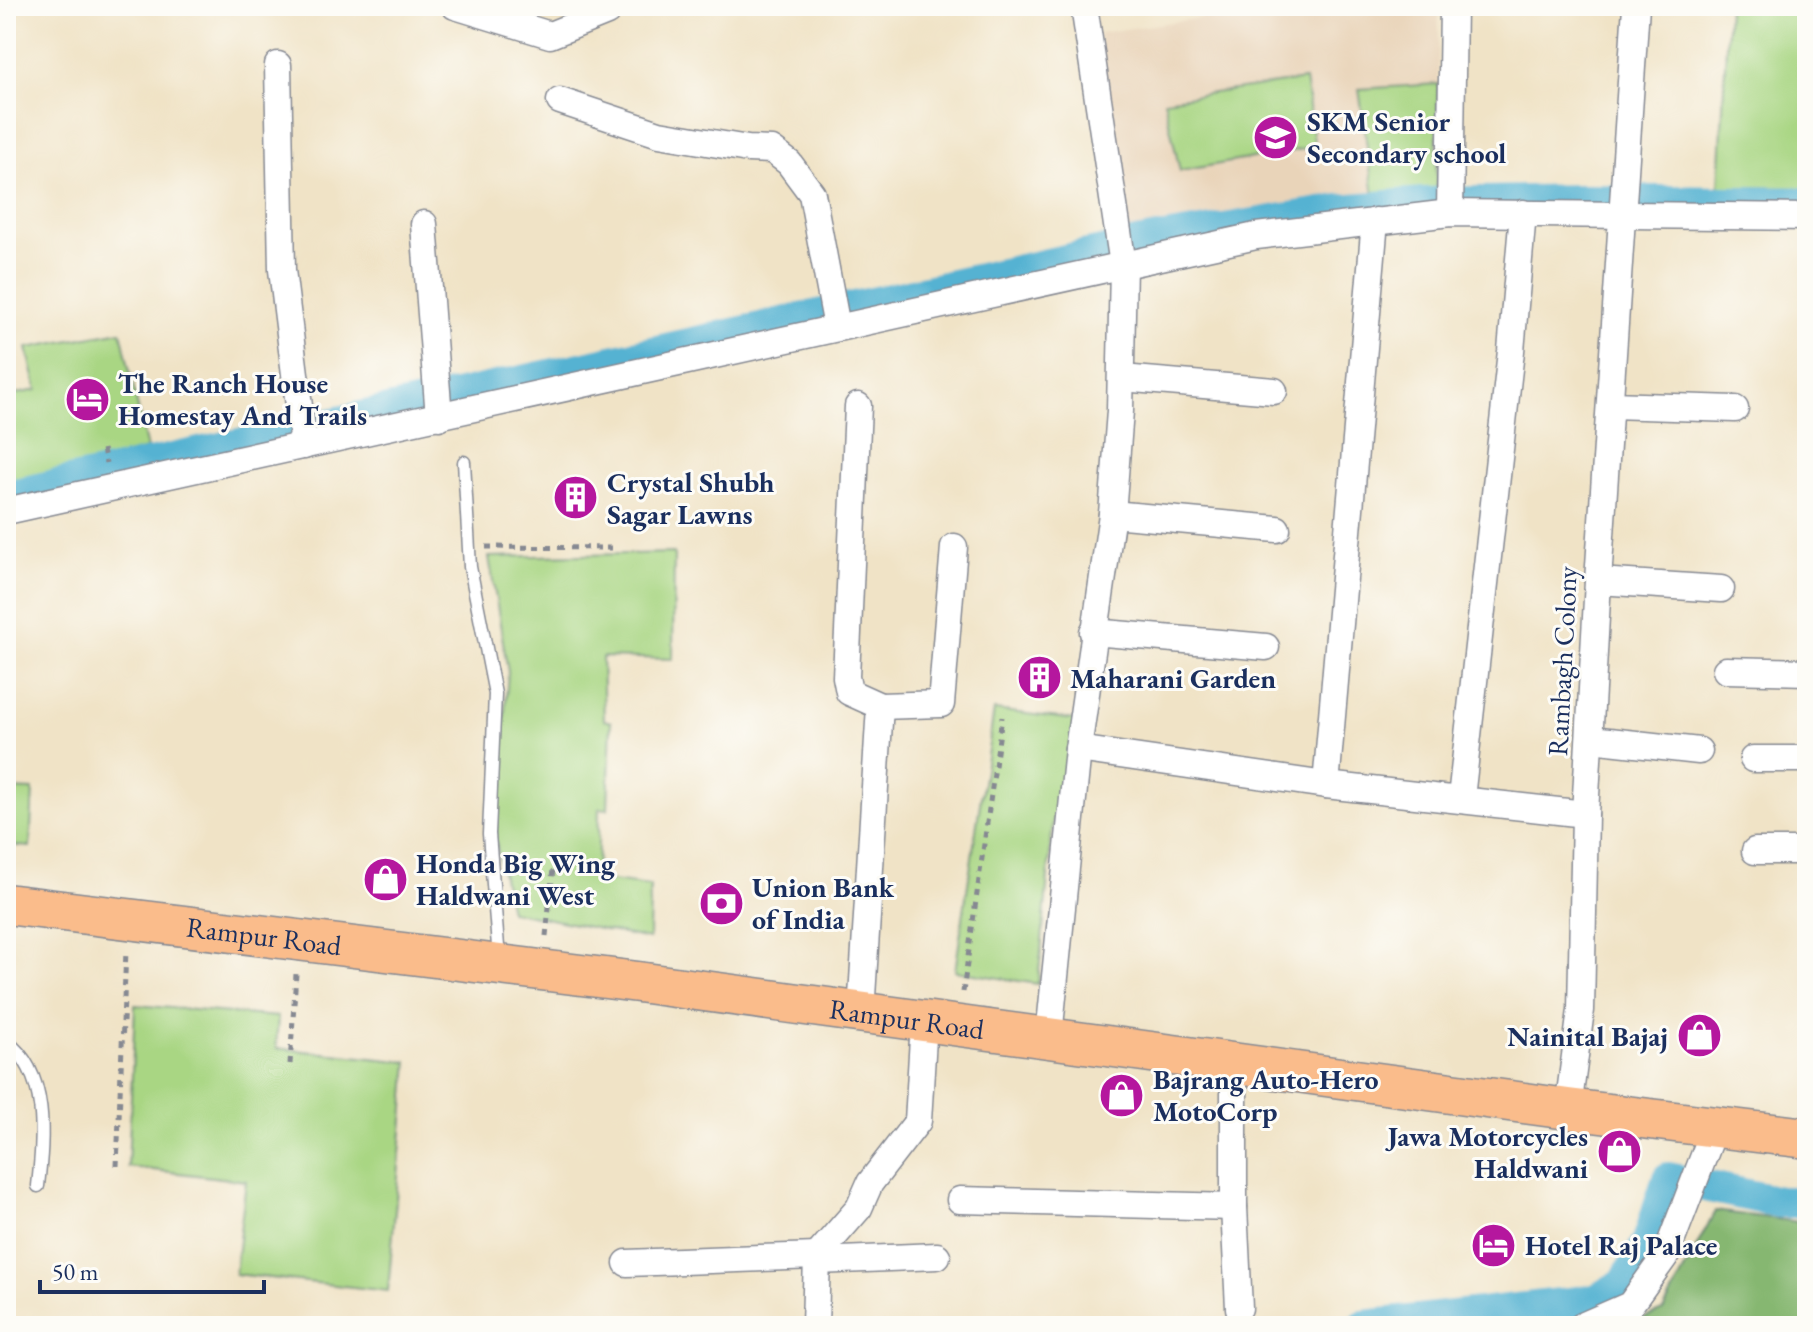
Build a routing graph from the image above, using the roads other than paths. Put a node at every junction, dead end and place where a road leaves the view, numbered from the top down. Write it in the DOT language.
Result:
graph roads {
  1 [pos="455,6"];
  2 [pos="611,6"];
  3 [pos="1084,6"];
  4 [pos="1453,6"];
  5 [pos="1636,6"];
  6 [pos="278,65"];
  7 [pos="560,101"];
  8 [pos="1623,203"];
  9 [pos="1450,204"];
  10 [pos="1523,213"];
  11 [pos="1807,217"];
  12 [pos="1375,221"];
  13 [pos="424,224"];
  14 [pos="1121,253"];
  15 [pos="836,318"];
  16 [pos="1122,378"];
  17 [pos="1274,391"];
  18 [pos="1611,405"];
  19 [pos="438,406"];
  20 [pos="858,406"];
  21 [pos="1735,409"];
  22 [pos="303,435"];
  23 [pos="464,462"];
  24 [pos="6,511"];
  25 [pos="1112,514"];
  26 [pos="1277,529"];
  27 [pos="954,547"];
  28 [pos="1598,581"];
  29 [pos="1721,589"];
  30 [pos="1093,632"];
  31 [pos="1266,647"];
  32 [pos="1726,670"];
  33 [pos="1807,672"];
  34 [pos="880,706"];
  35 [pos="1591,739"];
  36 [pos="1078,749"];
  37 [pos="1699,751"];
  38 [pos="1753,759"];
  39 [pos="1807,759"];
  40 [pos="1326,785"];
  41 [pos="1461,798"];
  42 [pos="1585,814"];
  43 [pos="1755,851"];
  44 [pos="1807,851"];
  45 [pos="6,904"];
  46 [pos="499,964"];
  47 [pos="861,1013"];
  48 [pos="941,1023"];
  49 [pos="1049,1036"];
  50 [pos="6,1041"];
  51 [pos="1234,1061"];
  52 [pos="1568,1109"];
  53 [pos="1715,1127"];
  54 [pos="1807,1138"];
  55 [pos="38,1186"];
  56 [pos="960,1200"];
  57 [pos="1234,1207"];
  58 [pos="937,1256"];
  59 [pos="817,1259"];
  60 [pos="627,1263"];
  61 [pos="1239,1308"];
  62 [pos="815,1326"];
  63 [pos="1582,1326"];
  1 -- 2 [label="street"];
  3 -- 14 [label="street"];
  4 -- 9 [label="street"];
  5 -- 8 [label="street, Rambagh Colony"];
  6 -- 22 [label="street"];
  7 -- 15 [label="street"];
  8 -- 10 [label="street"];
  8 -- 11 [label="street"];
  8 -- 18 [label="street, Rambagh Colony"];
  9 -- 10 [label="street"];
  9 -- 12 [label="street"];
  10 -- 41 [label="street"];
  12 -- 14 [label="street"];
  12 -- 40 [label="street"];
  13 -- 19 [label="street"];
  14 -- 15 [label="street"];
  14 -- 16 [label="street"];
  15 -- 19 [label="street"];
  16 -- 17 [label="street"];
  16 -- 25 [label="street"];
  18 -- 21 [label="street"];
  18 -- 28 [label="street, Rambagh Colony"];
  19 -- 22 [label="street"];
  20 -- 34 [label="street"];
  22 -- 24 [label="street"];
  23 -- 46 [label="lane"];
  25 -- 26 [label="street"];
  25 -- 30 [label="street"];
  27 -- 34 [label="street"];
  28 -- 29 [label="street"];
  28 -- 35 [label="street, Rambagh Colony"];
  30 -- 31 [label="street"];
  30 -- 36 [label="street"];
  32 -- 33 [label="street"];
  34 -- 47 [label="street"];
  35 -- 37 [label="street"];
  35 -- 42 [label="street, Rambagh Colony"];
  36 -- 40 [label="street"];
  36 -- 49 [label="street"];
  38 -- 39 [label="street"];
  40 -- 41 [label="street"];
  41 -- 42 [label="street"];
  42 -- 52 [label="street, Rambagh Colony"];
  43 -- 44 [label="street"];
  45 -- 46 [label="main road, Rampur Road"];
  46 -- 47 [label="main road, Rampur Road"];
  47 -- 48 [label="main road, Rampur Road"];
  48 -- 49 [label="main road, Rampur Road"];
  48 -- 59 [label="street"];
  49 -- 51 [label="main road, Rampur Road"];
  50 -- 55 [label="lane"];
  51 -- 52 [label="main road, Rampur Road"];
  51 -- 57 [label="street"];
  52 -- 53 [label="main road, Rampur Road"];
  53 -- 54 [label="main road, Rampur Road"];
  53 -- 63 [label="street"];
  56 -- 57 [label="street"];
  57 -- 61 [label="street"];
  58 -- 59 [label="street"];
  59 -- 60 [label="street"];
  59 -- 62 [label="street"];
}
